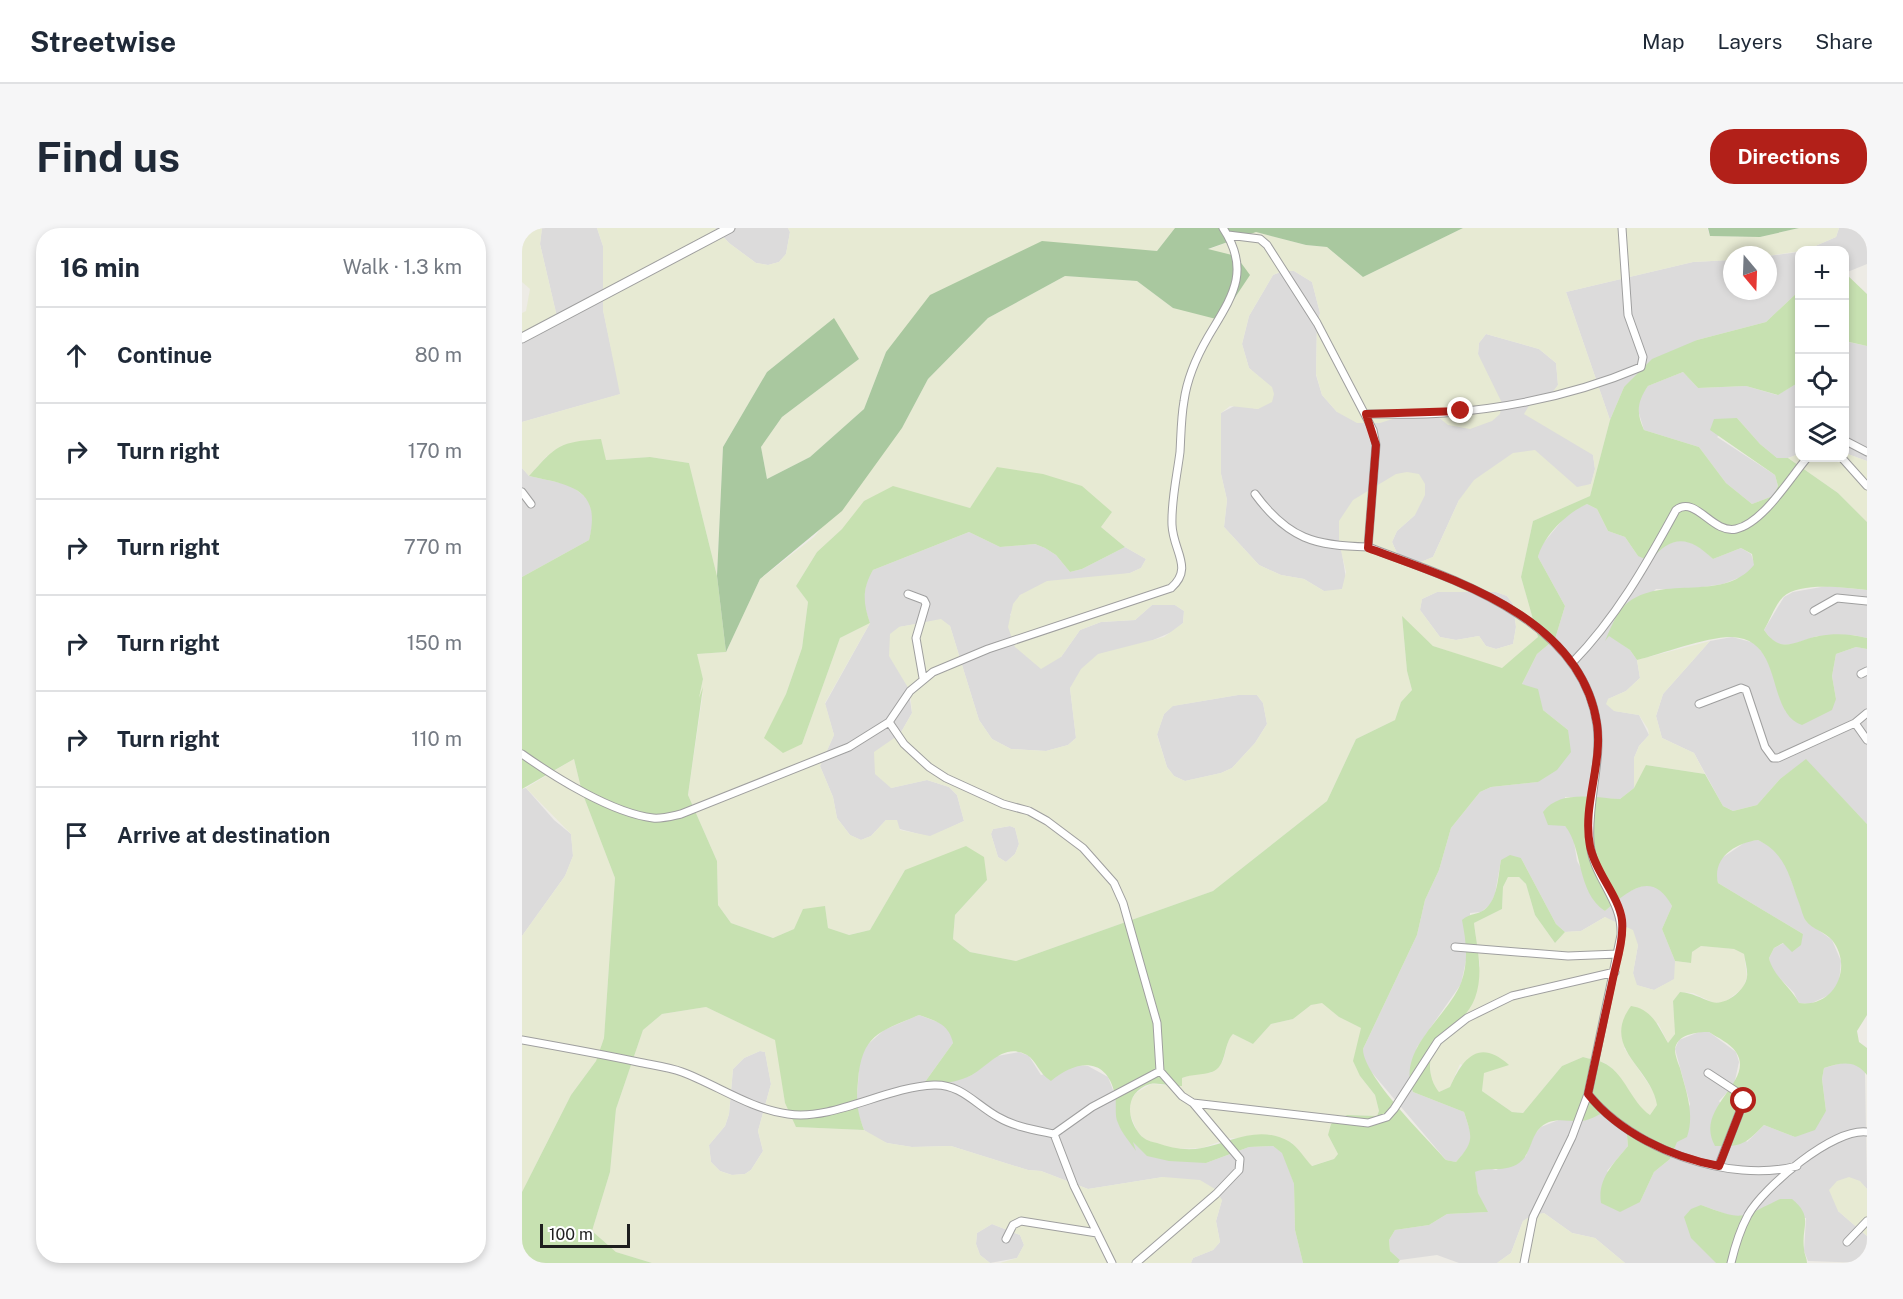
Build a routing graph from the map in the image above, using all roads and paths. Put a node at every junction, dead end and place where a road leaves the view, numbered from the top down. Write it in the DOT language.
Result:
graph roads {
  1 [pos="730,228"];
  2 [pos="1622,228"];
  3 [pos="1226,231"];
  4 [pos="522,338"];
  5 [pos="1366,414"];
  6 [pos="1849,442"];
  7 [pos="1867,452"];
  8 [pos="1804,462"];
  9 [pos="1846,462"];
  10 [pos="1867,486"];
  11 [pos="522,492"];
  12 [pos="1255,494"];
  13 [pos="531,504"];
  14 [pos="1368,548"];
  15 [pos="908,594"];
  16 [pos="1867,601"];
  17 [pos="1815,611"];
  18 [pos="1572,663"];
  19 [pos="923,678"];
  20 [pos="1700,704"];
  21 [pos="1867,714"];
  22 [pos="889,722"];
  23 [pos="1855,723"];
  24 [pos="1867,740"];
  25 [pos="522,754"];
  26 [pos="1455,947"];
  27 [pos="1618,954"];
  28 [pos="1615,972"];
  29 [pos="522,1040"];
  30 [pos="1160,1071"];
  31 [pos="1708,1073"];
  32 [pos="1588,1094"];
  33 [pos="1193,1103"];
  34 [pos="1597,1105"];
  35 [pos="1582,1112"];
  36 [pos="1867,1132"];
  37 [pos="1054,1134"];
  38 [pos="1719,1166"];
  39 [pos="1797,1166"];
  40 [pos="1867,1221"];
  41 [pos="1096,1233"];
  42 [pos="1006,1239"];
  43 [pos="1847,1242"];
  44 [pos="1112,1263"];
  45 [pos="1136,1263"];
  46 [pos="1524,1263"];
  47 [pos="1731,1263"];
  1 -- 4 [label="street"];
  2 -- 5 [label="street"];
  3 -- 5 [label="street"];
  3 -- 19 [label="street"];
  5 -- 14 [label="street"];
  6 -- 7 [label="street"];
  8 -- 18 [label="street"];
  9 -- 10 [label="street"];
  11 -- 13 [label="street"];
  12 -- 14 [label="street"];
  14 -- 18 [label="street"];
  15 -- 19 [label="street"];
  16 -- 17 [label="street"];
  18 -- 27 [label="street"];
  19 -- 22 [label="street"];
  20 -- 23 [label="street"];
  21 -- 23 [label="street"];
  22 -- 25 [label="street"];
  22 -- 30 [label="street"];
  23 -- 24 [label="street"];
  26 -- 27 [label="street"];
  27 -- 28 [label="street"];
  28 -- 32 [label="street"];
  28 -- 33 [label="street"];
  29 -- 37 [label="street"];
  30 -- 33 [label="street"];
  30 -- 37 [label="street"];
  31 -- 38 [label="street"];
  32 -- 34 [label="street"];
  32 -- 35 [label="street"];
  33 -- 45 [label="street"];
  34 -- 35 [label="street"];
  34 -- 38 [label="street"];
  35 -- 46 [label="street"];
  36 -- 39 [label="street"];
  37 -- 41 [label="street"];
  38 -- 39 [label="street"];
  39 -- 47 [label="street"];
  40 -- 43 [label="street"];
  41 -- 42 [label="street"];
  41 -- 44 [label="street"];
}
